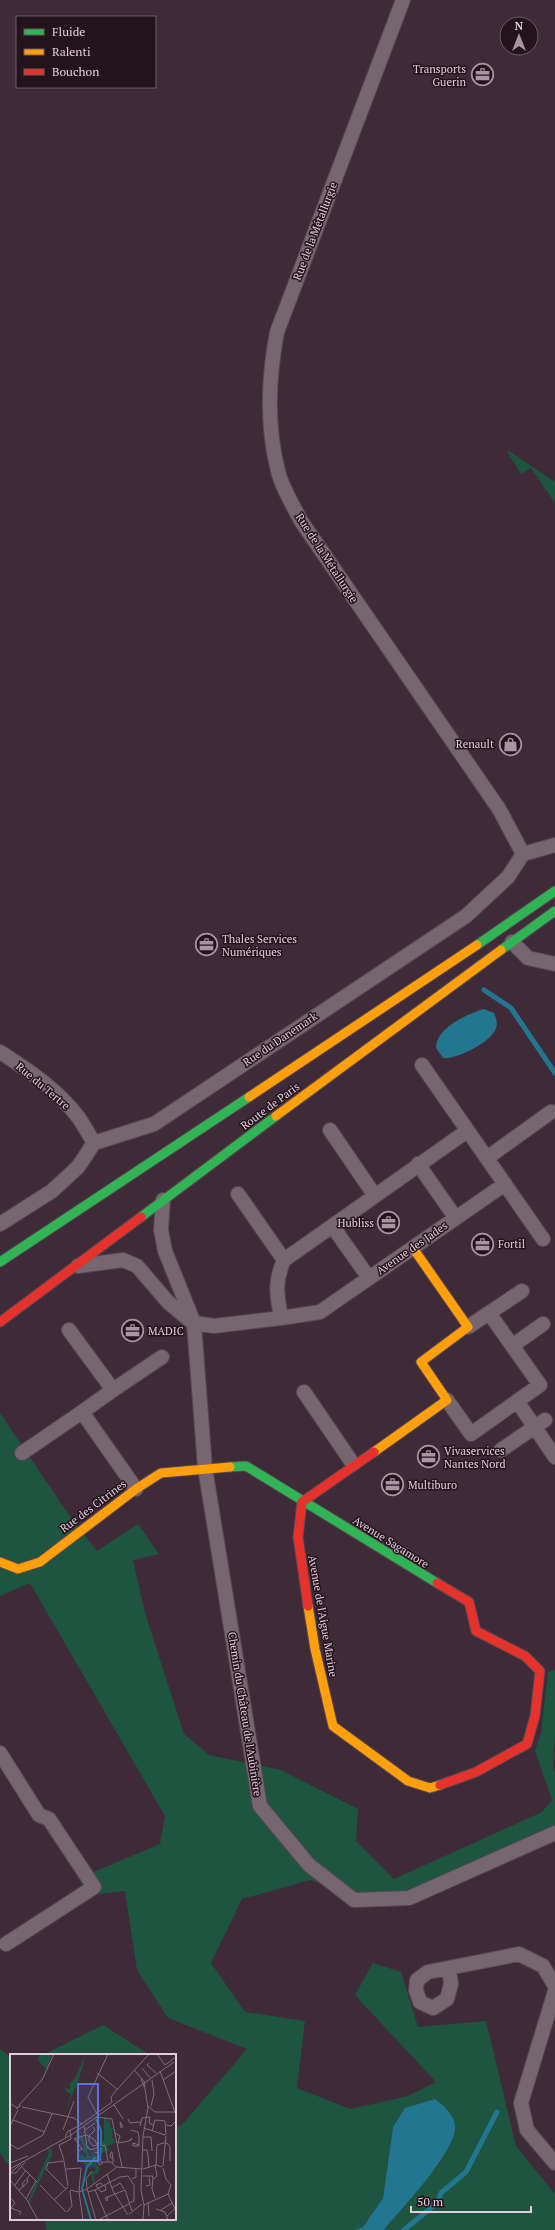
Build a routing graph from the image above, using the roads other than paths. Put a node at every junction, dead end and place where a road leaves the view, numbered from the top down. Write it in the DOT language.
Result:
graph roads {
  1 [pos="403,0"];
  2 [pos="555,845"];
  3 [pos="523,854"];
  4 [pos="555,891"];
  5 [pos="555,911"];
  6 [pos="512,942"];
  7 [pos="555,964"];
  8 [pos="0,1052"];
  9 [pos="422,1065"];
  10 [pos="551,1112"];
  11 [pos="330,1130"];
  12 [pos="467,1131"];
  13 [pos="94,1144"];
  14 [pos="487,1158"];
  15 [pos="418,1164"];
  16 [pos="505,1184"];
  17 [pos="238,1194"];
  18 [pos="375,1196"];
  19 [pos="163,1200"];
  20 [pos="455,1217"];
  21 [pos="0,1224"];
  22 [pos="333,1226"];
  23 [pos="543,1239"];
  24 [pos="412,1248"];
  25 [pos="284,1260"];
  26 [pos="0,1262"];
  27 [pos="74,1267"];
  28 [pos="369,1278"];
  29 [pos="522,1291"];
  30 [pos="489,1313"];
  31 [pos="281,1318"];
  32 [pos="0,1322"];
  33 [pos="194,1323"];
  34 [pos="543,1324"];
  35 [pos="468,1327"];
  36 [pos="69,1330"];
  37 [pos="512,1346"];
  38 [pos="162,1356"];
  39 [pos="113,1390"];
  40 [pos="304,1392"];
  41 [pos="447,1400"];
  42 [pos="516,1401"];
  43 [pos="82,1412"];
  44 [pos="540,1424"];
  45 [pos="501,1450"];
  46 [pos="22,1453"];
  47 [pos="555,1457"];
  48 [pos="353,1464"];
  49 [pos="205,1468"];
  50 [pos="136,1489"];
  51 [pos="302,1502"];
  52 [pos="0,1562"];
  53 [pos="540,1671"];
  54 [pos="0,1753"];
  55 [pos="5,1771"];
  56 [pos="555,1833"];
  57 [pos="6,1944"];
  58 [pos="449,1968"];
  59 [pos="555,1986"];
  60 [pos="555,1991"];
  61 [pos="555,2163"];
  1 -- 3 [label="street, Rue de la Métallurgie"];
  2 -- 3 [label="street"];
  3 -- 13 [label="street, Rue du Danemark"];
  4 -- 26 [label="street, Route de Paris"];
  5 -- 6 [label="street, Route de Paris"];
  6 -- 7 [label="street"];
  6 -- 19 [label="street, Route de Paris"];
  8 -- 13 [label="street, Rue du Tertre"];
  9 -- 12 [label="street"];
  10 -- 14 [label="street"];
  11 -- 18 [label="street"];
  12 -- 14 [label="street"];
  12 -- 15 [label="street"];
  13 -- 21 [label="street"];
  14 -- 16 [label="street"];
  15 -- 18 [label="street"];
  15 -- 20 [label="street, Avenue des Jades"];
  16 -- 20 [label="street, Avenue des Jades"];
  16 -- 23 [label="street"];
  17 -- 25 [label="street"];
  18 -- 22 [label="street"];
  19 -- 27 [label="street, Route de Paris"];
  19 -- 33 [label="street, Chemin du Château de l'Aubinière"];
  20 -- 24 [label="street, Avenue des Jades"];
  22 -- 25 [label="street"];
  22 -- 28 [label="street, Avenue des Jades"];
  24 -- 28 [label="street, Avenue des Jades"];
  24 -- 35 [label="street"];
  25 -- 31 [label="street"];
  27 -- 32 [label="street, Route de Paris"];
  27 -- 33 [label="street"];
  28 -- 31 [label="street, Avenue des Jades"];
  29 -- 30 [label="street"];
  30 -- 35 [label="street"];
  30 -- 37 [label="street"];
  31 -- 33 [label="street, Avenue des Jades"];
  33 -- 49 [label="street, Chemin du Château de l'Aubinière"];
  34 -- 37 [label="street"];
  35 -- 41 [label="street"];
  36 -- 39 [label="street"];
  37 -- 42 [label="street"];
  38 -- 39 [label="street"];
  39 -- 43 [label="street"];
  40 -- 48 [label="street"];
  41 -- 42 [label="street"];
  41 -- 48 [label="street"];
  42 -- 44 [label="street"];
  43 -- 46 [label="street"];
  43 -- 50 [label="street"];
  44 -- 45 [label="street"];
  44 -- 47 [label="street"];
  48 -- 51 [label="street"];
  49 -- 50 [label="street, Rue des Citrines"];
  49 -- 51 [label="street, Avenue Sagamore"];
  49 -- 56 [label="street, Chemin du Château de l'Aubinière"];
  50 -- 52 [label="street, Rue des Citrines"];
  51 -- 53 [label="street, Avenue Sagamore"];
  51 -- 53 [label="street, Avenue de l'Aigue Marine"];
  54 -- 55 [label="street"];
  55 -- 57 [label="street"];
  58 -- 59 [label="street"];
  60 -- 61 [label="street"];
}
